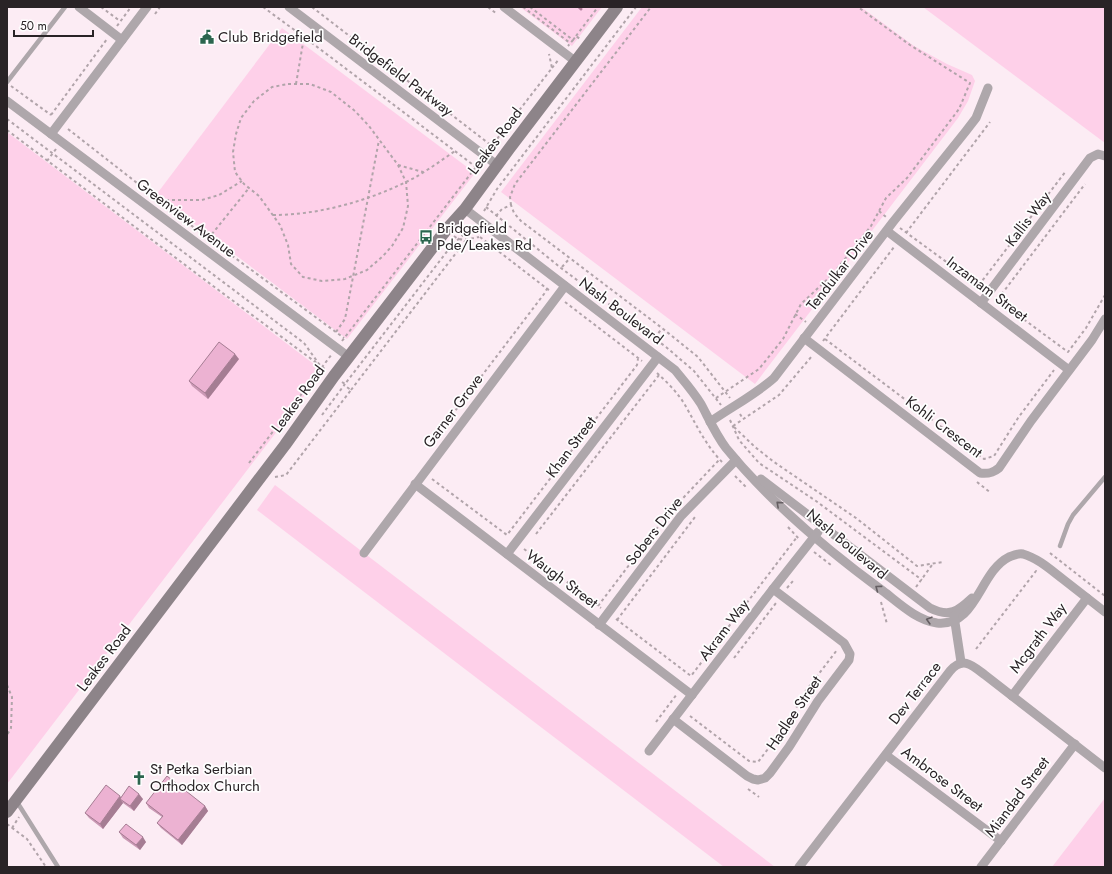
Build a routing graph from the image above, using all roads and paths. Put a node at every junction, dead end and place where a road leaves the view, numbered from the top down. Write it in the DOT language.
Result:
graph roads {
  1 [pos="65,7"];
  2 [pos="79,7"];
  3 [pos="101,7"];
  4 [pos="132,7"];
  5 [pos="147,7"];
  6 [pos="160,7"];
  7 [pos="263,7"];
  8 [pos="289,7"];
  9 [pos="312,7"];
  10 [pos="488,7"];
  11 [pos="504,7"];
  12 [pos="523,7"];
  13 [pos="598,7"];
  14 [pos="617,7"];
  15 [pos="636,7"];
  16 [pos="651,7"];
  17 [pos="858,7"];
  18 [pos="500,16"];
  19 [pos="151,19"];
  20 [pos="120,21"];
  21 [pos="112,32"];
  22 [pos="576,36"];
  23 [pos="304,37"];
  24 [pos="122,40"];
  25 [pos="570,43"];
  26 [pos="544,50"];
  27 [pos="576,61"];
  28 [pos="7,83"];
  29 [pos="296,84"];
  30 [pos="988,88"];
  31 [pos="7,101"];
  32 [pos="51,115"];
  33 [pos="7,119"];
  34 [pos="60,122"];
  35 [pos="990,122"];
  36 [pos="72,123"];
  37 [pos="67,129"];
  38 [pos="7,130"];
  39 [pos="51,134"];
  40 [pos="379,140"];
  41 [pos="492,146"];
  42 [pos="455,151"];
  43 [pos="1102,155"];
  44 [pos="484,156"];
  45 [pos="398,165"];
  46 [pos="496,165"];
  47 [pos="476,167"];
  48 [pos="1066,171"];
  49 [pos="423,172"];
  50 [pos="242,181"];
  51 [pos="406,182"];
  52 [pos="1085,184"];
  53 [pos="249,188"];
  54 [pos="368,197"];
  55 [pos="159,200"];
  56 [pos="511,205"];
  57 [pos="486,207"];
  58 [pos="465,209"];
  59 [pos="273,215"];
  60 [pos="496,216"];
  61 [pos="478,219"];
  62 [pos="434,221"];
  63 [pos="488,227"];
  64 [pos="446,230"];
  65 [pos="887,231"];
  66 [pos="202,234"];
  67 [pos="480,237"];
  68 [pos="208,239"];
  69 [pos="458,239"];
  70 [pos="466,240"];
  71 [pos="900,240"];
  72 [pos="221,248"];
  73 [pos="570,258"];
  74 [pos="562,268"];
  75 [pos="353,276"];
  76 [pos="554,278"];
  77 [pos="979,285"];
  78 [pos="565,286"];
  79 [pos="547,288"];
  80 [pos="558,296"];
  81 [pos="998,299"];
  82 [pos="981,303"];
  83 [pos="1105,319"];
  84 [pos="662,328"];
  85 [pos="336,332"];
  86 [pos="344,338"];
  87 [pos="654,338"];
  88 [pos="804,338"];
  89 [pos="825,339"];
  90 [pos="337,348"];
  91 [pos="646,348"];
  92 [pos="818,348"];
  93 [pos="1068,352"];
  94 [pos="349,357"];
  95 [pos="658,357"];
  96 [pos="639,358"];
  97 [pos="1060,363"];
  98 [pos="318,364"];
  99 [pos="322,367"];
  100 [pos="650,367"];
  101 [pos="1069,370"];
  102 [pos="334,376"];
  103 [pos="344,385"];
  104 [pos="351,390"];
  105 [pos="725,391"];
  106 [pos="734,405"];
  107 [pos="452,415"];
  108 [pos="743,419"];
  109 [pos="710,422"];
  110 [pos="733,426"];
  111 [pos="736,460"];
  112 [pos="250,463"];
  113 [pos="727,468"];
  114 [pos="1105,477"];
  115 [pos="272,478"];
  116 [pos="431,479"];
  117 [pos="415,484"];
  118 [pos="750,491"];
  119 [pos="699,512"];
  120 [pos="784,524"];
  121 [pos="823,526"];
  122 [pos="814,536"];
  123 [pos="797,537"];
  124 [pos="1060,546"];
  125 [pos="807,547"];
  126 [pos="524,549"];
  127 [pos="364,553"];
  128 [pos="1050,553"];
  129 [pos="507,554"];
  130 [pos="943,562"];
  131 [pos="933,564"];
  132 [pos="833,566"];
  133 [pos="1041,575"];
  134 [pos="796,578"];
  135 [pos="772,589"];
  136 [pos="781,596"];
  137 [pos="1105,596"];
  138 [pos="1087,598"];
  139 [pos="880,601"];
  140 [pos="1105,612"];
  141 [pos="608,613"];
  142 [pos="954,616"];
  143 [pos="617,620"];
  144 [pos="887,624"];
  145 [pos="599,625"];
  146 [pos="838,649"];
  147 [pos="976,650"];
  148 [pos="733,659"];
  149 [pos="961,662"];
  150 [pos="7,685"];
  151 [pos="682,687"];
  152 [pos="692,695"];
  153 [pos="1012,696"];
  154 [pos="673,719"];
  155 [pos="656,722"];
  156 [pos="682,726"];
  157 [pos="7,735"];
  158 [pos="1075,744"];
  159 [pos="650,751"];
  160 [pos="886,755"];
  161 [pos="1105,768"];
  162 [pos="16,800"];
  163 [pos="7,812"];
  164 [pos="7,824"];
  165 [pos="1001,841"];
  166 [pos="46,867"];
  167 [pos="58,867"];
  168 [pos="799,867"];
  169 [pos="982,867"];
  1 -- 28 [label="lane"];
  2 -- 21 [label="street"];
  3 -- 20 [label="path"];
  4 -- 20 [label="path"];
  5 -- 24 [label="street"];
  6 -- 19 [label="path"];
  7 -- 23 [label="path"];
  8 -- 44 [label="street, Bridgefield Parkway"];
  9 -- 41 [label="path"];
  10 -- 18 [label="path"];
  11 -- 27 [label="street"];
  12 -- 25 [label="path"];
  13 -- 22 [label="path"];
  14 -- 27 [label="street, Leakes Road"];
  15 -- 57 [label="path"];
  16 -- 56 [label="path"];
  17 -- 105 [label="path"];
  20 -- 21 [label="path"];
  21 -- 24 [label="street"];
  21 -- 32 [label="path"];
  23 -- 29 [label="path"];
  23 -- 42 [label="path"];
  24 -- 34 [label="street"];
  26 -- 41 [label="path"];
  27 -- 46 [label="street, Leakes Road"];
  28 -- 32 [label="path"];
  29 -- 40 [label="path"];
  29 -- 50 [label="path"];
  30 -- 65 [label="street, Tendulkar Drive"];
  31 -- 39 [label="street, Greenview Avenue"];
  32 -- 34 [label="path"];
  33 -- 98 [label="path"];
  34 -- 37 [label="path"];
  34 -- 39 [label="street"];
  35 -- 71 [label="path"];
  36 -- 37 [label="path"];
  37 -- 55 [label="path"];
  38 -- 98 [label="path"];
  39 -- 90 [label="street, Greenview Avenue"];
  40 -- 45 [label="path"];
  40 -- 54 [label="path"];
  41 -- 44 [label="path"];
  42 -- 47 [label="path"];
  42 -- 49 [label="path"];
  43 -- 82 [label="street, Kallis Way"];
  44 -- 46 [label="street, Bridgefield Parkway"];
  44 -- 47 [label="path"];
  45 -- 49 [label="path"];
  45 -- 51 [label="path"];
  46 -- 58 [label="street, Leakes Road"];
  47 -- 62 [label="path"];
  48 -- 77 [label="path"];
  49 -- 51 [label="path"];
  50 -- 53 [label="path"];
  50 -- 55 [label="path"];
  51 -- 54 [label="path"];
  51 -- 75 [label="path"];
  52 -- 81 [label="path"];
  53 -- 59 [label="path"];
  53 -- 68 [label="path"];
  54 -- 59 [label="path"];
  54 -- 75 [label="path"];
  55 -- 66 [label="path"];
  56 -- 60 [label="path"];
  56 -- 73 [label="path"];
  57 -- 60 [label="path"];
  57 -- 61 [label="path"];
  58 -- 61 [label="street, Nash Boulevard"];
  58 -- 64 [label="street, Leakes Road"];
  59 -- 75 [label="path"];
  60 -- 74 [label="path"];
  61 -- 63 [label="street, Nash Boulevard"];
  61 -- 69 [label="path"];
  62 -- 64 [label="path"];
  62 -- 86 [label="path"];
  63 -- 67 [label="path"];
  63 -- 76 [label="street, Nash Boulevard"];
  64 -- 69 [label="path"];
  64 -- 94 [label="street, Leakes Road"];
  65 -- 71 [label="street, Inzamam Street"];
  65 -- 88 [label="street, Tendulkar Drive"];
  67 -- 70 [label="path"];
  67 -- 79 [label="path"];
  69 -- 70 [label="path"];
  69 -- 102 [label="path"];
  70 -- 104 [label="path"];
  71 -- 82 [label="street, Inzamam Street"];
  71 -- 89 [label="path"];
  72 -- 85 [label="path"];
  73 -- 74 [label="path"];
  73 -- 84 [label="path"];
  74 -- 76 [label="path"];
  74 -- 87 [label="path"];
  75 -- 85 [label="path"];
  76 -- 78 [label="street, Nash Boulevard"];
  76 -- 79 [label="path"];
  78 -- 80 [label="street, Garner Grove"];
  78 -- 91 [label="street, Nash Boulevard"];
  79 -- 80 [label="path"];
  79 -- 107 [label="path"];
  80 -- 96 [label="path"];
  80 -- 117 [label="street, Garner Grove"];
  82 -- 97 [label="street, Inzamam Street"];
  83 -- 101 [label="street, Kohli Crescent"];
  84 -- 87 [label="path"];
  84 -- 105 [label="path"];
  85 -- 86 [label="path"];
  86 -- 90 [label="path"];
  87 -- 91 [label="path"];
  87 -- 105 [label="path"];
  88 -- 92 [label="street, Kohli Crescent"];
  88 -- 106 [label="street, Tendulkar Drive"];
  89 -- 92 [label="path"];
  89 -- 97 [label="path"];
  90 -- 94 [label="street, Greenview Avenue"];
  90 -- 99 [label="path"];
  91 -- 95 [label="street, Nash Boulevard"];
  91 -- 96 [label="path"];
  92 -- 101 [label="street, Kohli Crescent"];
  92 -- 108 [label="path"];
  93 -- 97 [label="path"];
  94 -- 102 [label="street, Leakes Road"];
  95 -- 100 [label="street, Khan Street"];
  95 -- 109 [label="street, Nash Boulevard"];
  96 -- 100 [label="path"];
  96 -- 116 [label="path"];
  97 -- 101 [label="street, Inzamam Street"];
  98 -- 99 [label="path"];
  99 -- 102 [label="path"];
  99 -- 112 [label="path"];
  100 -- 113 [label="path"];
  100 -- 129 [label="street, Khan Street"];
  102 -- 162 [label="street, Leakes Road"];
  103 -- 104 [label="path"];
  104 -- 115 [label="path"];
  105 -- 106 [label="path"];
  106 -- 108 [label="path"];
  106 -- 109 [label="street, Tendulkar Drive"];
  108 -- 110 [label="path"];
  109 -- 111 [label="street, Nash Boulevard"];
  110 -- 131 [label="path"];
  110 -- 131 [label="path"];
  111 -- 113 [label="street, Sobers Drive"];
  111 -- 121 [label="street, Nash Boulevard"];
  122 -- 111 [label="street, Nash Boulevard, one-way"];
  113 -- 118 [label="path"];
  113 -- 141 [label="street, Sobers Drive"];
  114 -- 124 [label="lane"];
  117 -- 127 [label="street, Garner Grove"];
  117 -- 129 [label="street, Waugh Street"];
  119 -- 143 [label="path"];
  120 -- 123 [label="path"];
  121 -- 122 [label="street, Akram Way"];
  121 -- 142 [label="street, Nash Boulevard"];
  122 -- 125 [label="street, Akram Way"];
  142 -- 122 [label="street, Nash Boulevard, one-way"];
  123 -- 125 [label="path"];
  123 -- 143 [label="path"];
  125 -- 132 [label="path"];
  125 -- 135 [label="street, Akram Way"];
  126 -- 141 [label="path"];
  128 -- 137 [label="path"];
  129 -- 145 [label="street, Waugh Street"];
  130 -- 131 [label="path"];
  133 -- 147 [label="path"];
  134 -- 136 [label="path"];
  135 -- 136 [label="street, Hadlee Street"];
  135 -- 152 [label="street, Akram Way"];
  136 -- 148 [label="path"];
  136 -- 156 [label="street, Hadlee Street"];
  138 -- 140 [label="street"];
  138 -- 142 [label="street"];
  138 -- 153 [label="street, Mcgrath Way"];
  139 -- 144 [label="path"];
  141 -- 143 [label="path"];
  141 -- 145 [label="street, Sobers Drive"];
  142 -- 149 [label="street"];
  145 -- 151 [label="street, Waugh Street"];
  146 -- 156 [label="path"];
  149 -- 153 [label="street, Dev Terrace"];
  149 -- 160 [label="street, Dev Terrace"];
  150 -- 157 [label="path"];
  151 -- 152 [label="street, Waugh Street"];
  151 -- 155 [label="path"];
  152 -- 154 [label="street, Akram Way"];
  153 -- 158 [label="street, Dev Terrace"];
  154 -- 156 [label="street, Hadlee Street"];
  154 -- 159 [label="street, Akram Way"];
  158 -- 161 [label="street, Dev Terrace"];
  158 -- 165 [label="street, Miandad Street"];
  160 -- 165 [label="street, Ambrose Street"];
  160 -- 168 [label="street, Dev Terrace"];
  162 -- 163 [label="street, Leakes Road"];
  162 -- 167 [label="lane"];
  164 -- 166 [label="path"];
  165 -- 169 [label="street, Miandad Street"];
}
